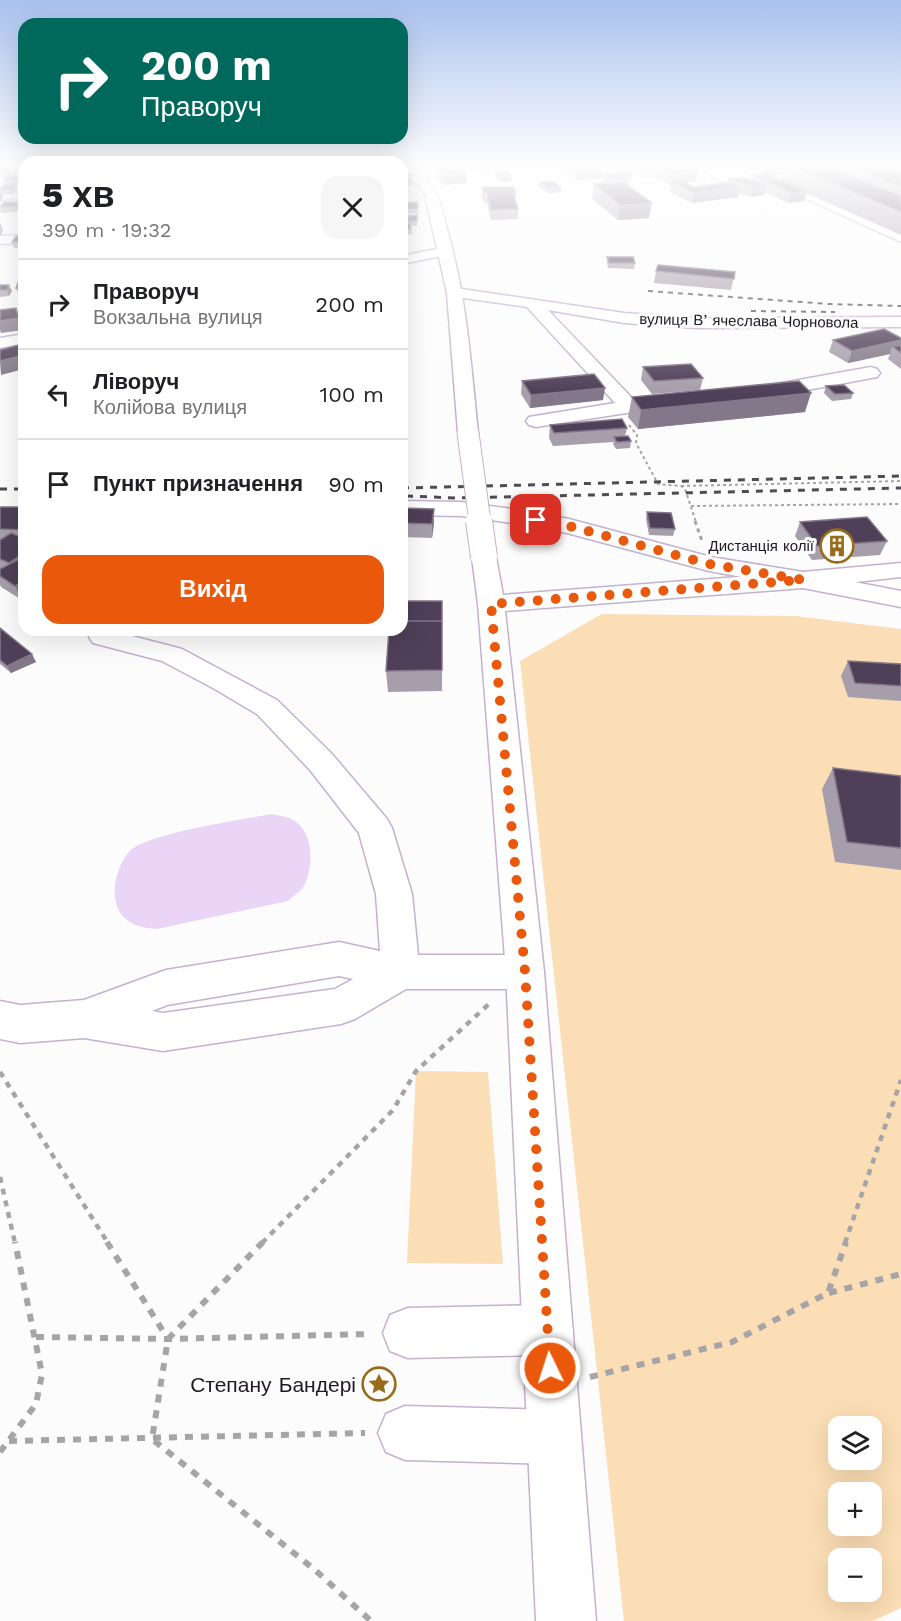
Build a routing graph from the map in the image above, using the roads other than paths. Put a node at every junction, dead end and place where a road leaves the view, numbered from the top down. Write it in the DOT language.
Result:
graph roads {
  1 [pos="438,243"];
  2 [pos="408,249"];
  3 [pos="439,252"];
  4 [pos="408,259"];
  5 [pos="455,293"];
  6 [pos="532,303"];
  7 [pos="901,322"];
  8 [pos="18,340"];
  9 [pos="0,343"];
  10 [pos="871,373"];
  11 [pos="739,396"];
  12 [pos="694,401"];
  13 [pos="624,407"];
  14 [pos="536,421"];
  15 [pos="408,507"];
  16 [pos="901,570"];
  17 [pos="803,580"];
  18 [pos="901,599"];
  19 [pos="491,604"];
  20 [pos="103,637"];
  21 [pos="401,972"];
  22 [pos="525,972"];
  23 [pos="0,1020"];
  24 [pos="548,1330"];
  25 [pos="408,1333"];
  26 [pos="552,1412"];
  27 [pos="405,1433"];
  28 [pos="566,1621"];
  1 -- 3 [label="main road"];
  2 -- 3 [label="main road"];
  3 -- 4 [label="main road"];
  3 -- 5 [label="main road"];
  5 -- 6 [label="main road, вулиця Вʼячеслава Чорновола"];
  5 -- 19 [label="main road, bridge"];
  6 -- 7 [label="main road, вулиця Вʼячеслава Чорновола"];
  6 -- 13 [label="main road"];
  8 -- 9 [label="main road"];
  10 -- 11 [label="main road"];
  12 -- 13 [label="main road"];
  13 -- 14 [label="main road"];
  15 -- 17 [label="main road"];
  16 -- 17 [label="main road"];
  17 -- 18 [label="main road"];
  17 -- 19 [label="main road"];
  19 -- 22 [label="main road"];
  20 -- 21 [label="main road"];
  21 -- 22 [label="main road"];
  21 -- 23 [label="main road"];
  22 -- 24 [label="main road"];
  24 -- 25 [label="main road"];
  24 -- 26 [label="main road"];
  26 -- 27 [label="main road"];
  26 -- 28 [label="main road"];
}
